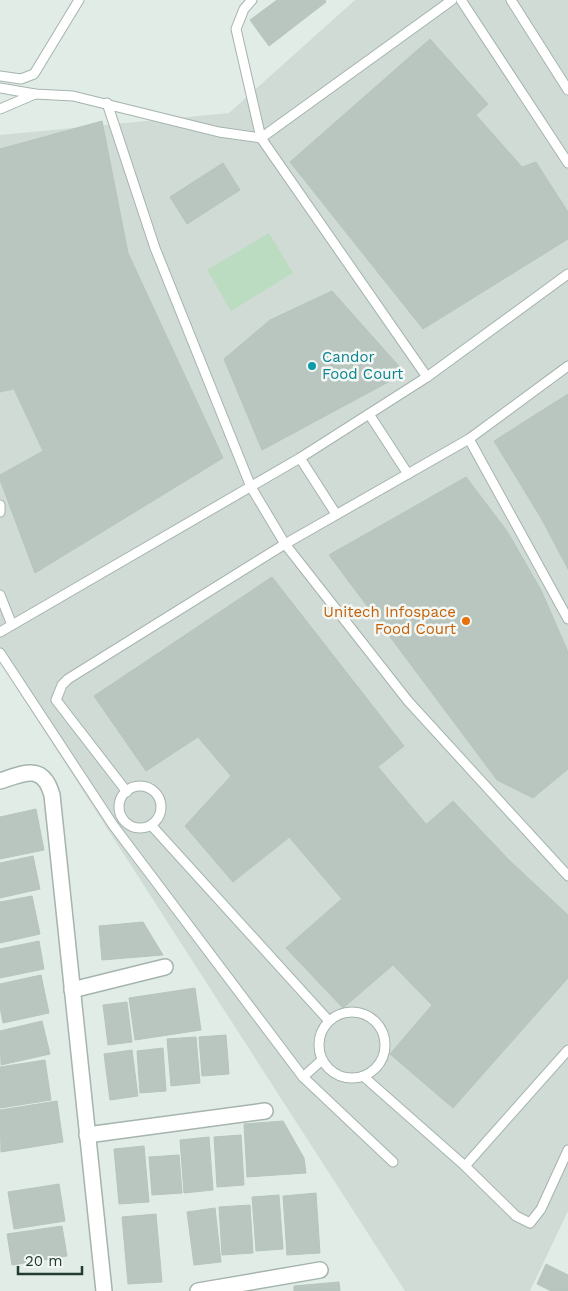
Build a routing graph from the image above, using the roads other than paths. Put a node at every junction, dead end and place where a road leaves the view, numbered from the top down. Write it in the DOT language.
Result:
graph roads {
  1 [pos="79,0"];
  2 [pos="252,0"];
  3 [pos="452,0"];
  4 [pos="461,0"];
  5 [pos="511,0"];
  6 [pos="0,76"];
  7 [pos="0,88"];
  8 [pos="568,90"];
  9 [pos="35,94"];
  10 [pos="107,104"];
  11 [pos="0,109"];
  12 [pos="261,138"];
  13 [pos="568,163"];
  14 [pos="568,274"];
  15 [pos="568,366"];
  16 [pos="427,377"];
  17 [pos="369,414"];
  18 [pos="469,439"];
  19 [pos="300,458"];
  20 [pos="408,474"];
  21 [pos="250,487"];
  22 [pos="0,505"];
  23 [pos="0,512"];
  24 [pos="336,514"];
  25 [pos="285,544"];
  26 [pos="0,595"];
  27 [pos="568,619"];
  28 [pos="12,625"];
  29 [pos="0,632"];
  30 [pos="0,653"];
  31 [pos="0,781"];
  32 [pos="127,792"];
  33 [pos="123,818"];
  34 [pos="113,825"];
  35 [pos="151,825"];
  36 [pos="568,876"];
  37 [pos="165,967"];
  38 [pos="72,990"];
  39 [pos="329,1020"];
  40 [pos="568,1050"];
  41 [pos="322,1060"];
  42 [pos="363,1076"];
  43 [pos="303,1077"];
  44 [pos="265,1111"];
  45 [pos="87,1135"];
  46 [pos="568,1150"];
  47 [pos="393,1162"];
  48 [pos="465,1166"];
  49 [pos="320,1270"];
  50 [pos="104,1291"];
  51 [pos="198,1291"];
  1 -- 6 [label="lane"];
  2 -- 12 [label="lane"];
  3 -- 12 [label="lane"];
  4 -- 13 [label="lane"];
  5 -- 8 [label="lane"];
  7 -- 9 [label="lane"];
  9 -- 10 [label="lane"];
  9 -- 11 [label="lane"];
  10 -- 12 [label="lane"];
  10 -- 21 [label="lane"];
  12 -- 16 [label="lane"];
  14 -- 16 [label="lane"];
  15 -- 18 [label="lane"];
  16 -- 17 [label="lane"];
  17 -- 19 [label="lane"];
  17 -- 20 [label="lane"];
  18 -- 20 [label="lane"];
  18 -- 27 [label="lane"];
  19 -- 21 [label="lane"];
  19 -- 24 [label="lane"];
  20 -- 24 [label="lane"];
  21 -- 25 [label="lane"];
  21 -- 28 [label="lane"];
  22 -- 23 [label="lane"];
  24 -- 25 [label="lane"];
  25 -- 32 [label="lane"];
  25 -- 36 [label="lane"];
  26 -- 28 [label="lane"];
  28 -- 29 [label="lane"];
  30 -- 34 [label="lane"];
  31 -- 38 [label="street"];
  32 -- 33 [label="lane"];
  32 -- 35 [label="lane"];
  33 -- 34 [label="lane"];
  33 -- 35 [label="lane"];
  34 -- 43 [label="lane"];
  35 -- 39 [label="lane"];
  37 -- 38 [label="street"];
  38 -- 45 [label="street"];
  39 -- 41 [label="lane"];
  39 -- 42 [label="lane"];
  40 -- 48 [label="lane"];
  41 -- 42 [label="lane"];
  41 -- 43 [label="lane"];
  42 -- 48 [label="lane"];
  43 -- 47 [label="lane"];
  44 -- 45 [label="street"];
  45 -- 50 [label="street"];
  46 -- 48 [label="lane"];
  49 -- 51 [label="street"];
}
